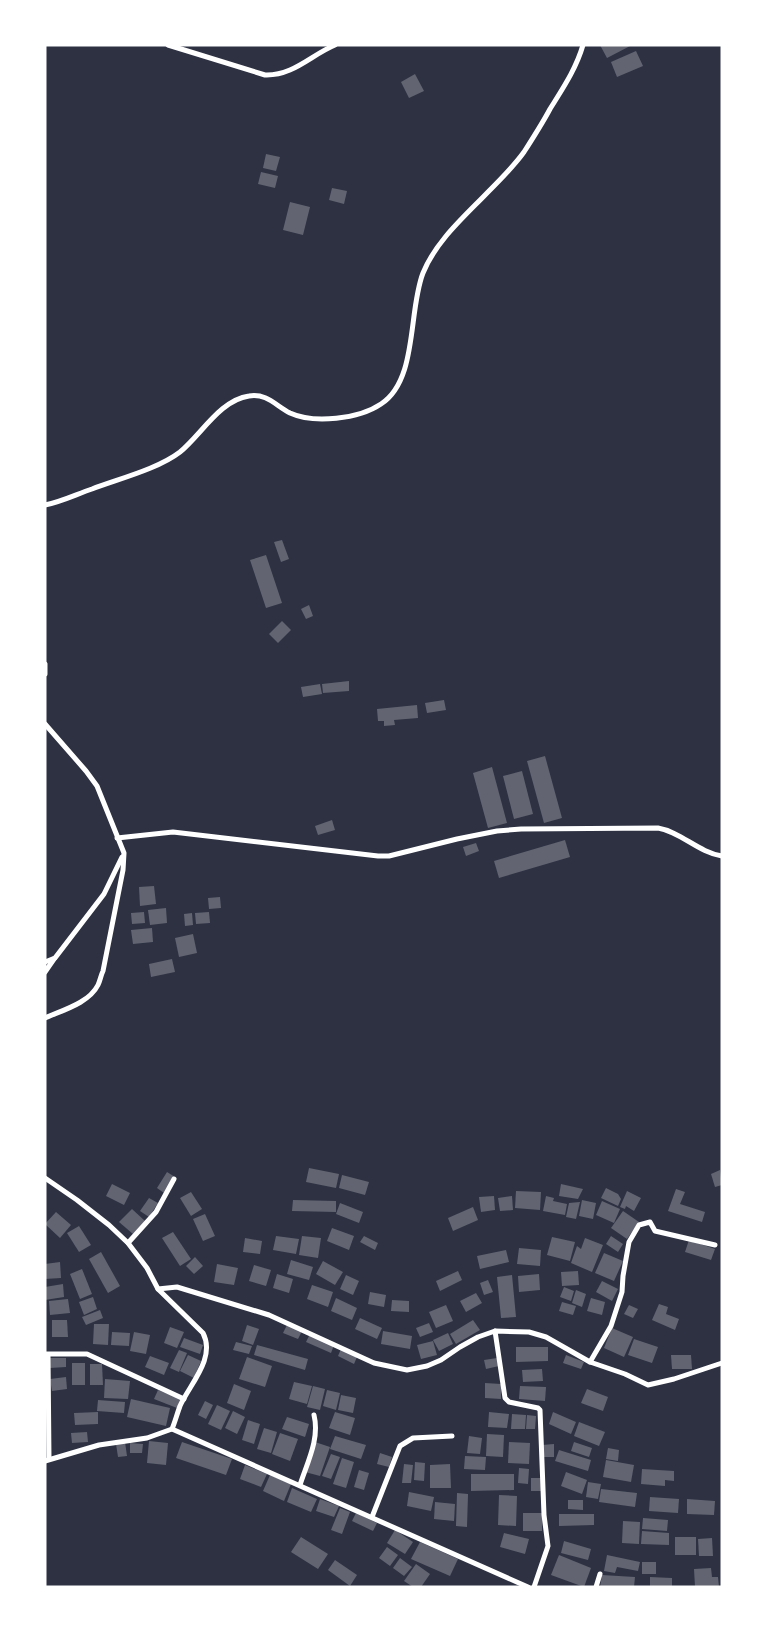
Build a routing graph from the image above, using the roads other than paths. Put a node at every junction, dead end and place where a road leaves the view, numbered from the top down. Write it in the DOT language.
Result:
graph roads {
  1 [pos="168,45"];
  2 [pos="336,45"];
  3 [pos="583,45"];
  4 [pos="45,505"];
  5 [pos="45,664"];
  6 [pos="45,674"];
  7 [pos="45,724"];
  8 [pos="117,838"];
  9 [pos="124,853"];
  10 [pos="722,856"];
  11 [pos="55,958"];
  12 [pos="45,963"];
  13 [pos="45,972"];
  14 [pos="45,1018"];
  15 [pos="45,1178"];
  16 [pos="174,1179"];
  17 [pos="128,1243"];
  18 [pos="715,1245"];
  19 [pos="158,1289"];
  20 [pos="495,1331"];
  21 [pos="47,1354"];
  22 [pos="590,1362"];
  23 [pos="722,1363"];
  24 [pos="184,1399"];
  25 [pos="314,1415"];
  26 [pos="172,1429"];
  27 [pos="452,1436"];
  28 [pos="47,1460"];
  29 [pos="300,1485"];
  30 [pos="372,1517"];
  31 [pos="600,1574"];
  32 [pos="528,1587"];
  33 [pos="534,1587"];
  34 [pos="596,1587"];
  1 -- 2 [label="street"];
  3 -- 4 [label="street"];
  5 -- 6 [label="street"];
  7 -- 8 [label="street"];
  8 -- 9 [label="street"];
  8 -- 10 [label="street"];
  9 -- 11 [label="street"];
  9 -- 14 [label="street"];
  11 -- 12 [label="street"];
  11 -- 13 [label="street"];
  15 -- 17 [label="street"];
  16 -- 17 [label="street"];
  17 -- 19 [label="street"];
  18 -- 22 [label="street"];
  19 -- 20 [label="street"];
  19 -- 24 [label="street"];
  20 -- 22 [label="street"];
  20 -- 33 [label="street"];
  21 -- 24 [label="street"];
  21 -- 28 [label="street"];
  22 -- 23 [label="street"];
  24 -- 26 [label="street"];
  25 -- 29 [label="street"];
  26 -- 28 [label="street"];
  26 -- 29 [label="street"];
  27 -- 30 [label="street"];
  29 -- 30 [label="street"];
  30 -- 32 [label="street"];
  31 -- 34 [label="street"];
}
